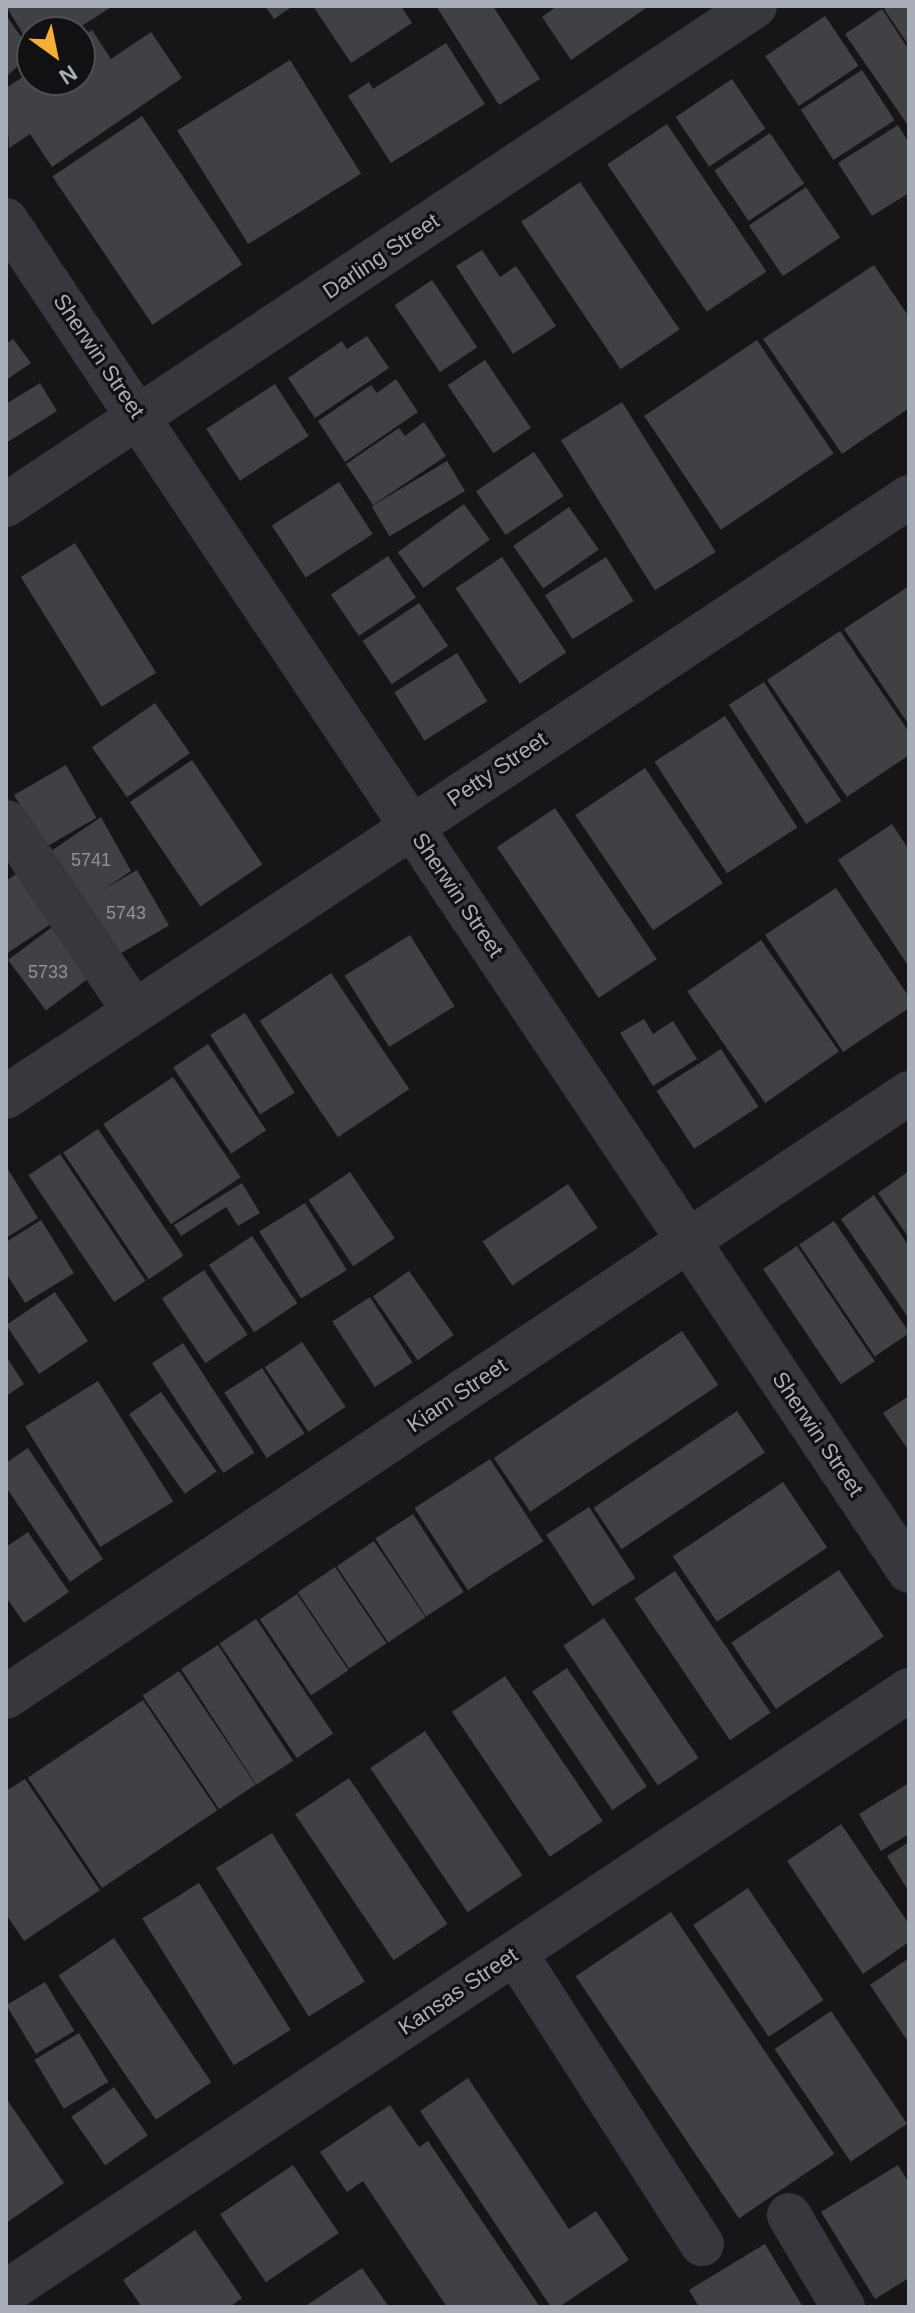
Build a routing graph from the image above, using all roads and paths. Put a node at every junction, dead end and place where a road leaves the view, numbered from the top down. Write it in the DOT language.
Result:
graph roads {
  1 [pos="755,6"];
  2 [pos="6,220"];
  3 [pos="140,416"];
  4 [pos="909,497"];
  5 [pos="6,505"];
  6 [pos="7,822"];
  7 [pos="412,826"];
  8 [pos="134,1011"];
  9 [pos="909,1093"];
  10 [pos="6,1097"];
  11 [pos="688,1240"];
  12 [pos="909,1571"];
  13 [pos="909,1690"];
  14 [pos="6,1697"];
  15 [pos="515,1953"];
  16 [pos="789,2215"];
  17 [pos="702,2244"];
  18 [pos="6,2292"];
  19 [pos="843,2307"];
  1 -- 3 [label="street, Darling Street"];
  2 -- 3 [label="street, Sherwin Street"];
  3 -- 5 [label="street, Darling Street"];
  3 -- 7 [label="street, Sherwin Street"];
  4 -- 7 [label="street, Petty Street"];
  6 -- 8 [label="street"];
  7 -- 8 [label="street, Petty Street"];
  7 -- 11 [label="street, Sherwin Street"];
  8 -- 10 [label="street, Petty Street"];
  9 -- 11 [label="street, Kiam Street"];
  11 -- 12 [label="street, Sherwin Street"];
  11 -- 14 [label="street, Kiam Street"];
  13 -- 15 [label="street, Kansas Street"];
  15 -- 17 [label="street"];
  15 -- 18 [label="street, Kansas Street"];
  16 -- 19 [label="street"];
}
